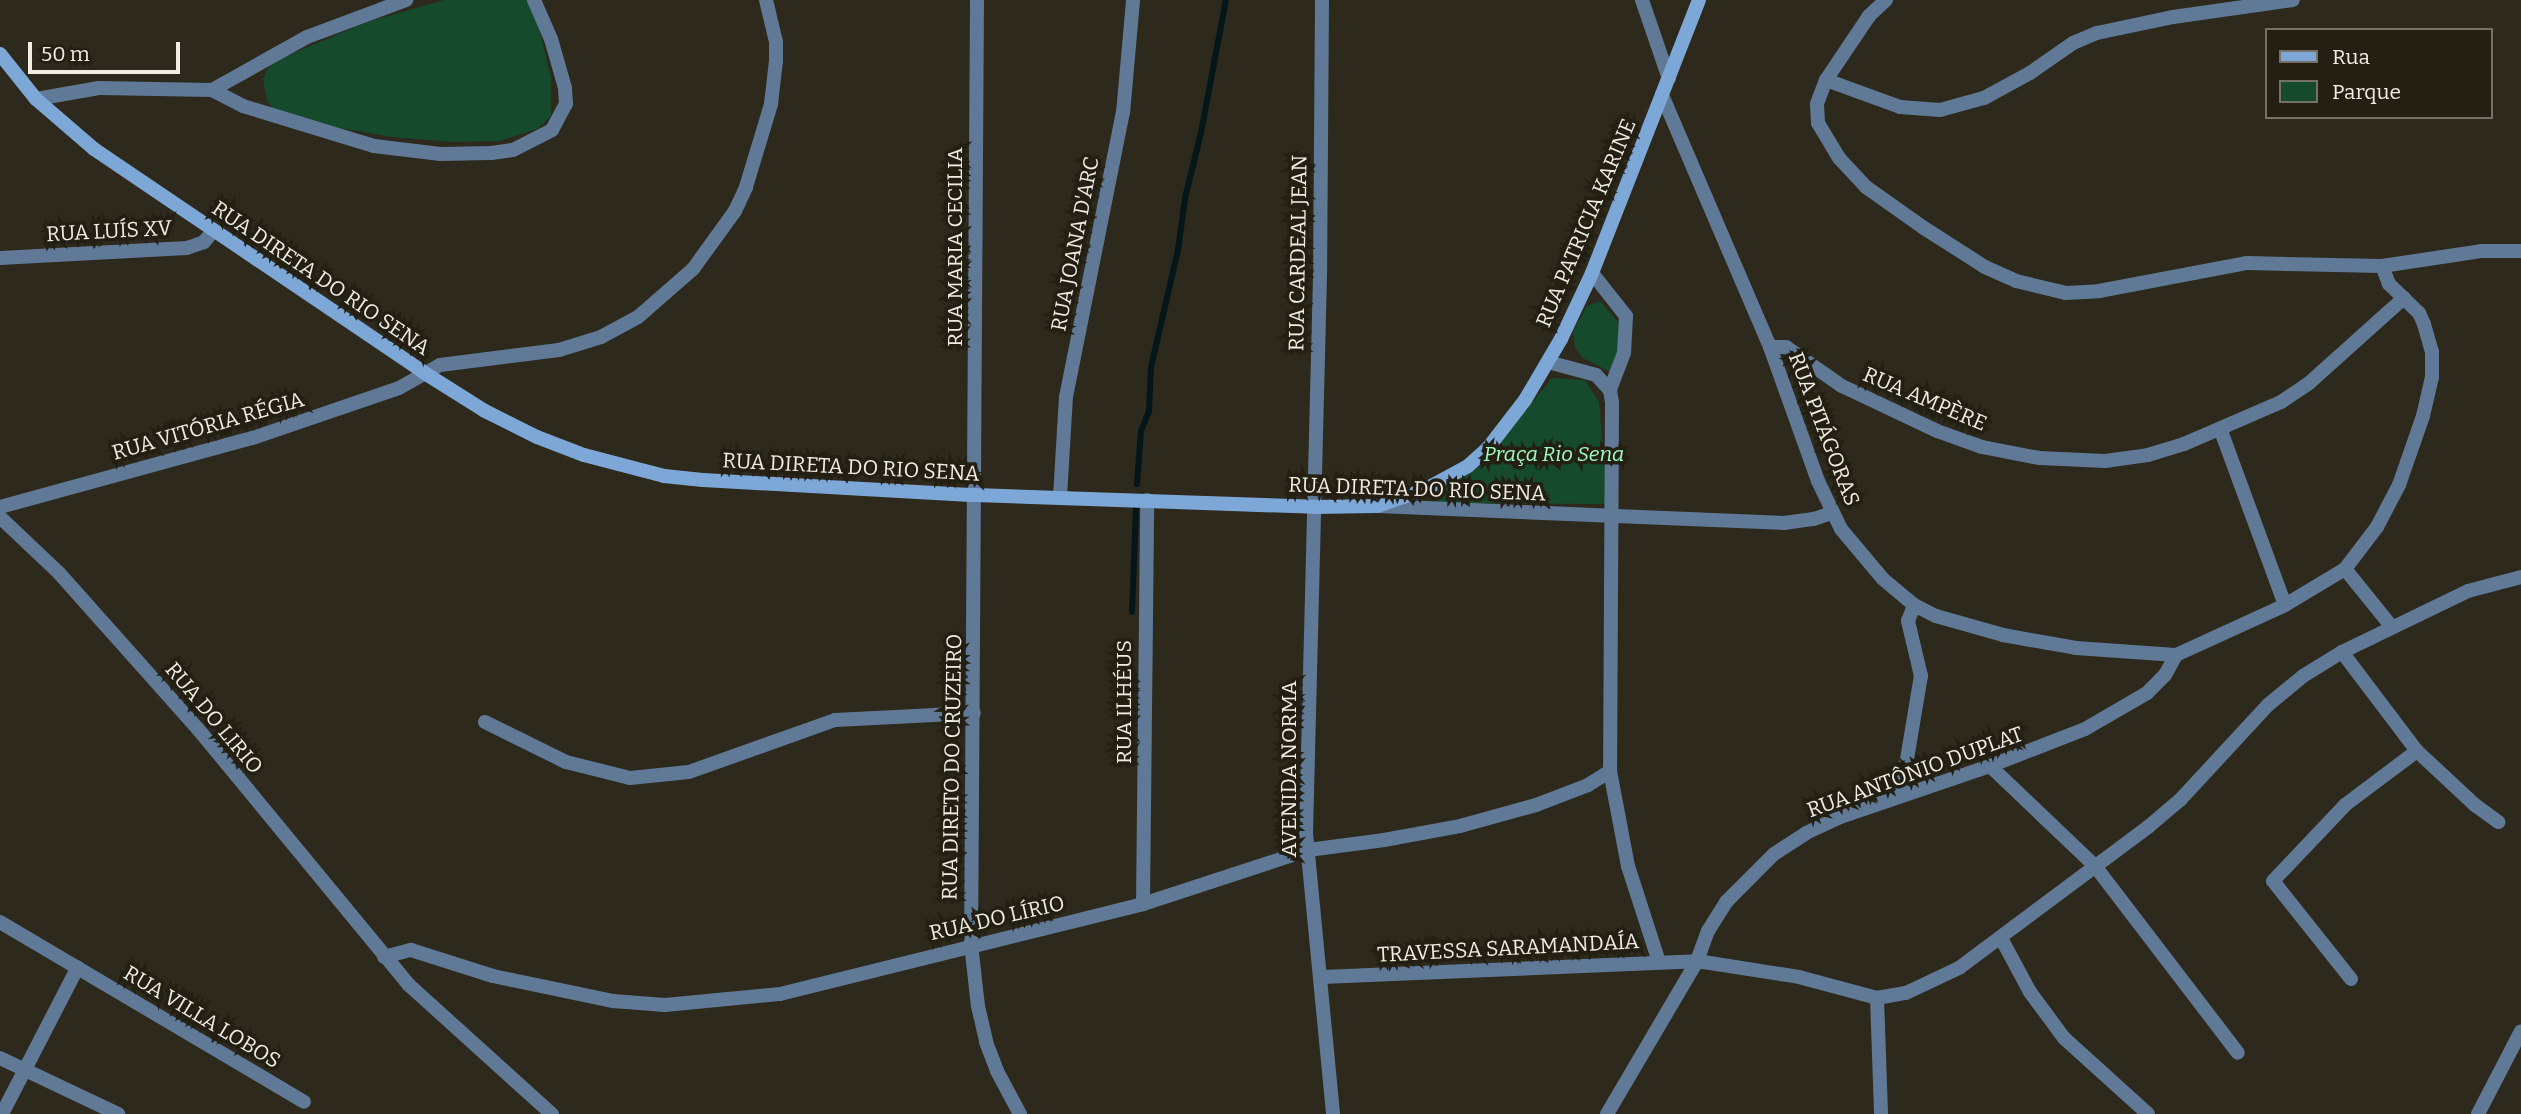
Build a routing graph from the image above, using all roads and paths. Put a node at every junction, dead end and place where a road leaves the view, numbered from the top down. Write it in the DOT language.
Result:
graph roads {
  1 [pos="406,0"];
  2 [pos="534,0"];
  3 [pos="766,0"];
  4 [pos="977,0"];
  5 [pos="1133,0"];
  6 [pos="1322,0"];
  7 [pos="1642,0"];
  8 [pos="1699,0"];
  9 [pos="1886,0"];
  10 [pos="2294,0"];
  11 [pos="0,54"];
  12 [pos="1670,79"];
  13 [pos="1826,80"];
  14 [pos="212,90"];
  15 [pos="1662,95"];
  16 [pos="36,99"];
  17 [pos="213,231"];
  18 [pos="2521,251"];
  19 [pos="0,258"];
  20 [pos="2382,266"];
  21 [pos="1592,273"];
  22 [pos="2404,298"];
  23 [pos="1770,347"];
  24 [pos="1548,362"];
  25 [pos="423,372"];
  26 [pos="1610,390"];
  27 [pos="2221,431"];
  28 [pos="975,495"];
  29 [pos="1060,497"];
  30 [pos="1147,500"];
  31 [pos="1377,506"];
  32 [pos="0,507"];
  33 [pos="1315,507"];
  34 [pos="1831,513"];
  35 [pos="0,517"];
  36 [pos="1613,517"];
  37 [pos="2345,569"];
  38 [pos="2521,577"];
  39 [pos="1914,605"];
  40 [pos="2285,605"];
  41 [pos="2392,627"];
  42 [pos="2342,652"];
  43 [pos="2176,655"];
  44 [pos="974,713"];
  45 [pos="485,722"];
  46 [pos="2417,751"];
  47 [pos="1990,766"];
  48 [pos="1610,771"];
  49 [pos="1901,794"];
  50 [pos="2498,822"];
  51 [pos="1308,850"];
  52 [pos="2095,866"];
  53 [pos="1143,904"];
  54 [pos="0,922"];
  55 [pos="2001,938"];
  56 [pos="971,944"];
  57 [pos="384,957"];
  58 [pos="1697,961"];
  59 [pos="1659,962"];
  60 [pos="78,967"];
  61 [pos="1322,977"];
  62 [pos="2351,979"];
  63 [pos="1877,998"];
  64 [pos="2521,1031"];
  65 [pos="2238,1053"];
  66 [pos="0,1058"];
  67 [pos="24,1069"];
  68 [pos="304,1102"];
  69 [pos="2,1114"];
  70 [pos="118,1114"];
  71 [pos="552,1114"];
  72 [pos="1020,1114"];
  73 [pos="1333,1114"];
  74 [pos="1607,1114"];
  75 [pos="1881,1114"];
  76 [pos="2148,1114"];
  77 [pos="2478,1114"];
  1 -- 14 [label="street"];
  2 -- 14 [label="street"];
  3 -- 25 [label="street, RUA VITÓRIA RÉGIA"];
  4 -- 28 [label="street, RUA MARIA CECILIA"];
  5 -- 29 [label="street, RUA JOANA D'ARC"];
  6 -- 33 [label="street, RUA CARDEAL JEAN"];
  7 -- 12 [label="street"];
  8 -- 12 [label="main road, RUA PATRICIA KARINE"];
  9 -- 13 [label="street"];
  10 -- 13 [label="street"];
  11 -- 16 [label="main road, RUA DIRETA DO RIO SENA"];
  12 -- 15 [label="main road, RUA PATRICIA KARINE"];
  13 -- 20 [label="street"];
  14 -- 16 [label="street"];
  15 -- 21 [label="main road, RUA PATRICIA KARINE"];
  15 -- 23 [label="street, RUA PITÁGORAS"];
  16 -- 17 [label="main road, RUA DIRETA DO RIO SENA"];
  17 -- 19 [label="street, RUA LUÍS XV"];
  17 -- 25 [label="main road, RUA DIRETA DO RIO SENA"];
  18 -- 20 [label="street"];
  20 -- 22 [label="street, RUA PITÁGORAS"];
  21 -- 24 [label="main road, RUA PATRICIA KARINE"];
  21 -- 26 [label="street"];
  22 -- 27 [label="street, RUA AMPÈRE"];
  22 -- 37 [label="street, RUA PITÁGORAS"];
  23 -- 27 [label="street, RUA AMPÈRE"];
  23 -- 34 [label="street, RUA PITÁGORAS"];
  24 -- 26 [label="street"];
  24 -- 31 [label="main road, RUA PATRICIA KARINE"];
  25 -- 28 [label="main road, RUA DIRETA DO RIO SENA"];
  25 -- 32 [label="street, RUA VITÓRIA RÉGIA"];
  26 -- 36 [label="street"];
  27 -- 40 [label="street"];
  28 -- 29 [label="main road, RUA DIRETA DO RIO SENA"];
  28 -- 44 [label="street, RUA DIRETO DO CRUZEIRO"];
  29 -- 30 [label="main road, RUA DIRETA DO RIO SENA"];
  30 -- 33 [label="main road, RUA DIRETA DO RIO SENA"];
  30 -- 53 [label="street, RUA ILHÉUS"];
  31 -- 33 [label="main road, RUA DIRETA DO RIO SENA"];
  31 -- 36 [label="street, RUA DIRETA DO RIO SENA"];
  33 -- 51 [label="street, AVENIDA NORMA"];
  34 -- 36 [label="street, RUA DIRETA DO RIO SENA"];
  34 -- 39 [label="street, RUA PITÁGORAS"];
  35 -- 57 [label="street, RUA DO LIRIO"];
  36 -- 48 [label="street"];
  37 -- 40 [label="street, RUA PITÁGORAS"];
  37 -- 41 [label="street"];
  38 -- 41 [label="street"];
  39 -- 43 [label="street, RUA PITÁGORAS"];
  39 -- 49 [label="street"];
  40 -- 43 [label="street, RUA PITÁGORAS"];
  41 -- 42 [label="street"];
  42 -- 46 [label="street"];
  42 -- 52 [label="street"];
  43 -- 47 [label="street, RUA ANTÔNIO DUPLAT"];
  44 -- 45 [label="street"];
  44 -- 56 [label="street, RUA DIRETO DO CRUZEIRO"];
  46 -- 50 [label="street"];
  46 -- 62 [label="street"];
  47 -- 49 [label="street, RUA ANTÔNIO DUPLAT"];
  47 -- 52 [label="street"];
  48 -- 51 [label="street, RUA DO LÍRIO"];
  48 -- 59 [label="street"];
  49 -- 58 [label="street, RUA ANTÔNIO DUPLAT"];
  51 -- 53 [label="street, RUA DO LÍRIO"];
  51 -- 61 [label="street, AVENIDA NORMA"];
  52 -- 55 [label="street"];
  52 -- 65 [label="street"];
  53 -- 56 [label="street, RUA DO LÍRIO"];
  54 -- 60 [label="street, RUA VILLA LOBOS"];
  55 -- 63 [label="street"];
  55 -- 76 [label="street"];
  56 -- 57 [label="street, RUA DO LÍRIO"];
  56 -- 72 [label="street, RUA DIRETO DO CRUZEIRO"];
  57 -- 71 [label="street, RUA DO LIRIO"];
  58 -- 59 [label="street, TRAVESSA SARAMANDAÍA"];
  58 -- 63 [label="street, TRAVESSA SARAMANDAÍA"];
  58 -- 74 [label="street, RUA ANTÔNIO DUPLAT"];
  59 -- 61 [label="street, TRAVESSA SARAMANDAÍA"];
  60 -- 67 [label="street"];
  60 -- 68 [label="street, RUA VILLA LOBOS"];
  61 -- 73 [label="street, AVENIDA NORMA"];
  63 -- 75 [label="street"];
  64 -- 77 [label="street"];
  66 -- 67 [label="street"];
  67 -- 69 [label="street"];
  67 -- 70 [label="street"];
}
